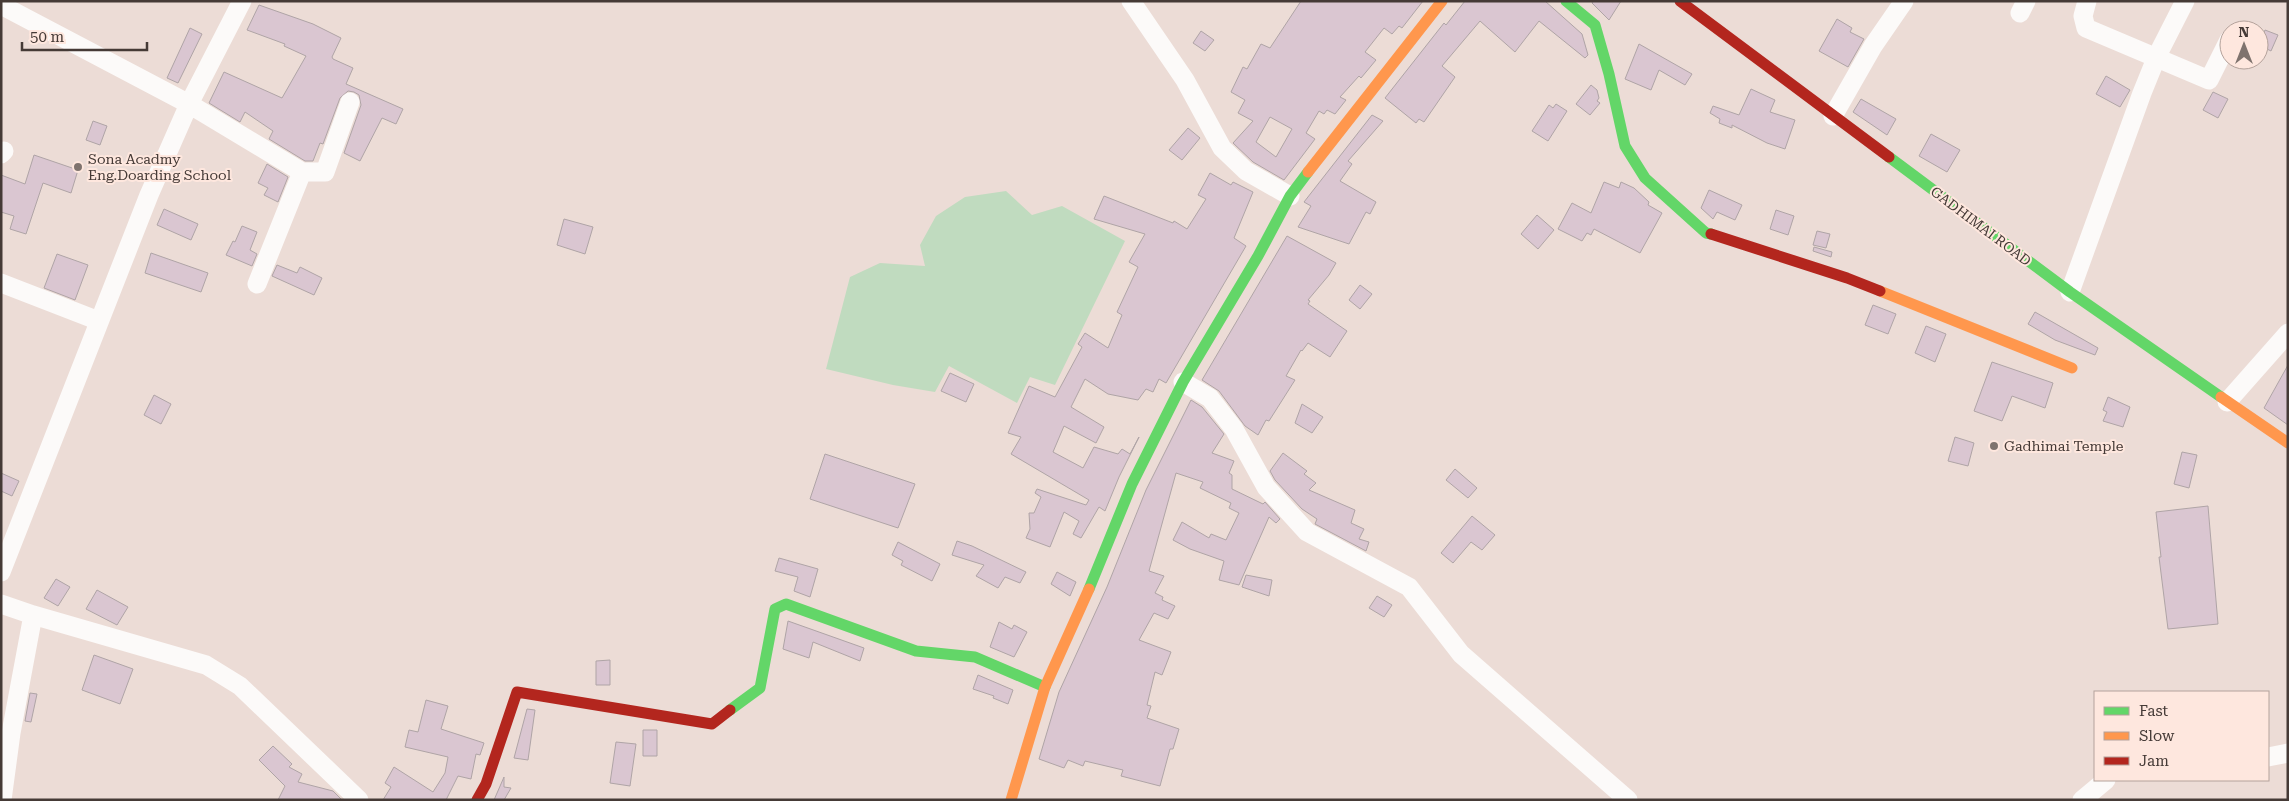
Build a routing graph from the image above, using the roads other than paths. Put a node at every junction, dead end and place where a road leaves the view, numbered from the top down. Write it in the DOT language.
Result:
graph roads {
  1 [pos="242,1"];
  2 [pos="1131,1"];
  3 [pos="1442,1"];
  4 [pos="1566,1"];
  5 [pos="1680,1"];
  6 [pos="1904,1"];
  7 [pos="2088,1"];
  8 [pos="2185,1"];
  9 [pos="1,5"];
  10 [pos="2157,56"];
  11 [pos="2219,60"];
  12 [pos="350,102"];
  13 [pos="190,104"];
  14 [pos="1833,116"];
  15 [pos="302,172"];
  16 [pos="1290,196"];
  17 [pos="1,283"];
  18 [pos="257,284"];
  19 [pos="2070,292"];
  20 [pos="99,321"];
  21 [pos="2288,333"];
  22 [pos="2072,368"];
  23 [pos="1183,382"];
  24 [pos="2227,402"];
  25 [pos="2288,443"];
  26 [pos="1,572"];
  27 [pos="1,604"];
  28 [pos="33,616"];
  29 [pos="1045,687"];
  30 [pos="2288,753"];
  31 [pos="2269,756"];
  32 [pos="2105,781"];
  33 [pos="2,800"];
  34 [pos="359,800"];
  35 [pos="477,800"];
  36 [pos="1011,800"];
  37 [pos="1628,800"];
  38 [pos="2082,800"];
  1 -- 13 [label="street"];
  2 -- 16 [label="street"];
  3 -- 16 [label="street"];
  4 -- 22 [label="street"];
  5 -- 14 [label="street, GADHIMAI ROAD"];
  6 -- 14 [label="street"];
  7 -- 10 [label="street"];
  8 -- 10 [label="street"];
  9 -- 13 [label="street"];
  10 -- 11 [label="street"];
  10 -- 19 [label="street"];
  12 -- 15 [label="street"];
  13 -- 15 [label="street"];
  13 -- 20 [label="street"];
  14 -- 19 [label="street, GADHIMAI ROAD"];
  15 -- 18 [label="street"];
  16 -- 23 [label="street"];
  17 -- 20 [label="street"];
  19 -- 24 [label="street, GADHIMAI ROAD"];
  20 -- 26 [label="street"];
  21 -- 24 [label="street"];
  23 -- 29 [label="street"];
  23 -- 37 [label="street"];
  24 -- 25 [label="street, GADHIMAI ROAD"];
  27 -- 28 [label="street"];
  28 -- 33 [label="street"];
  28 -- 34 [label="street"];
  29 -- 35 [label="street"];
  29 -- 36 [label="street"];
  30 -- 31 [label="street"];
  32 -- 38 [label="street"];
}
